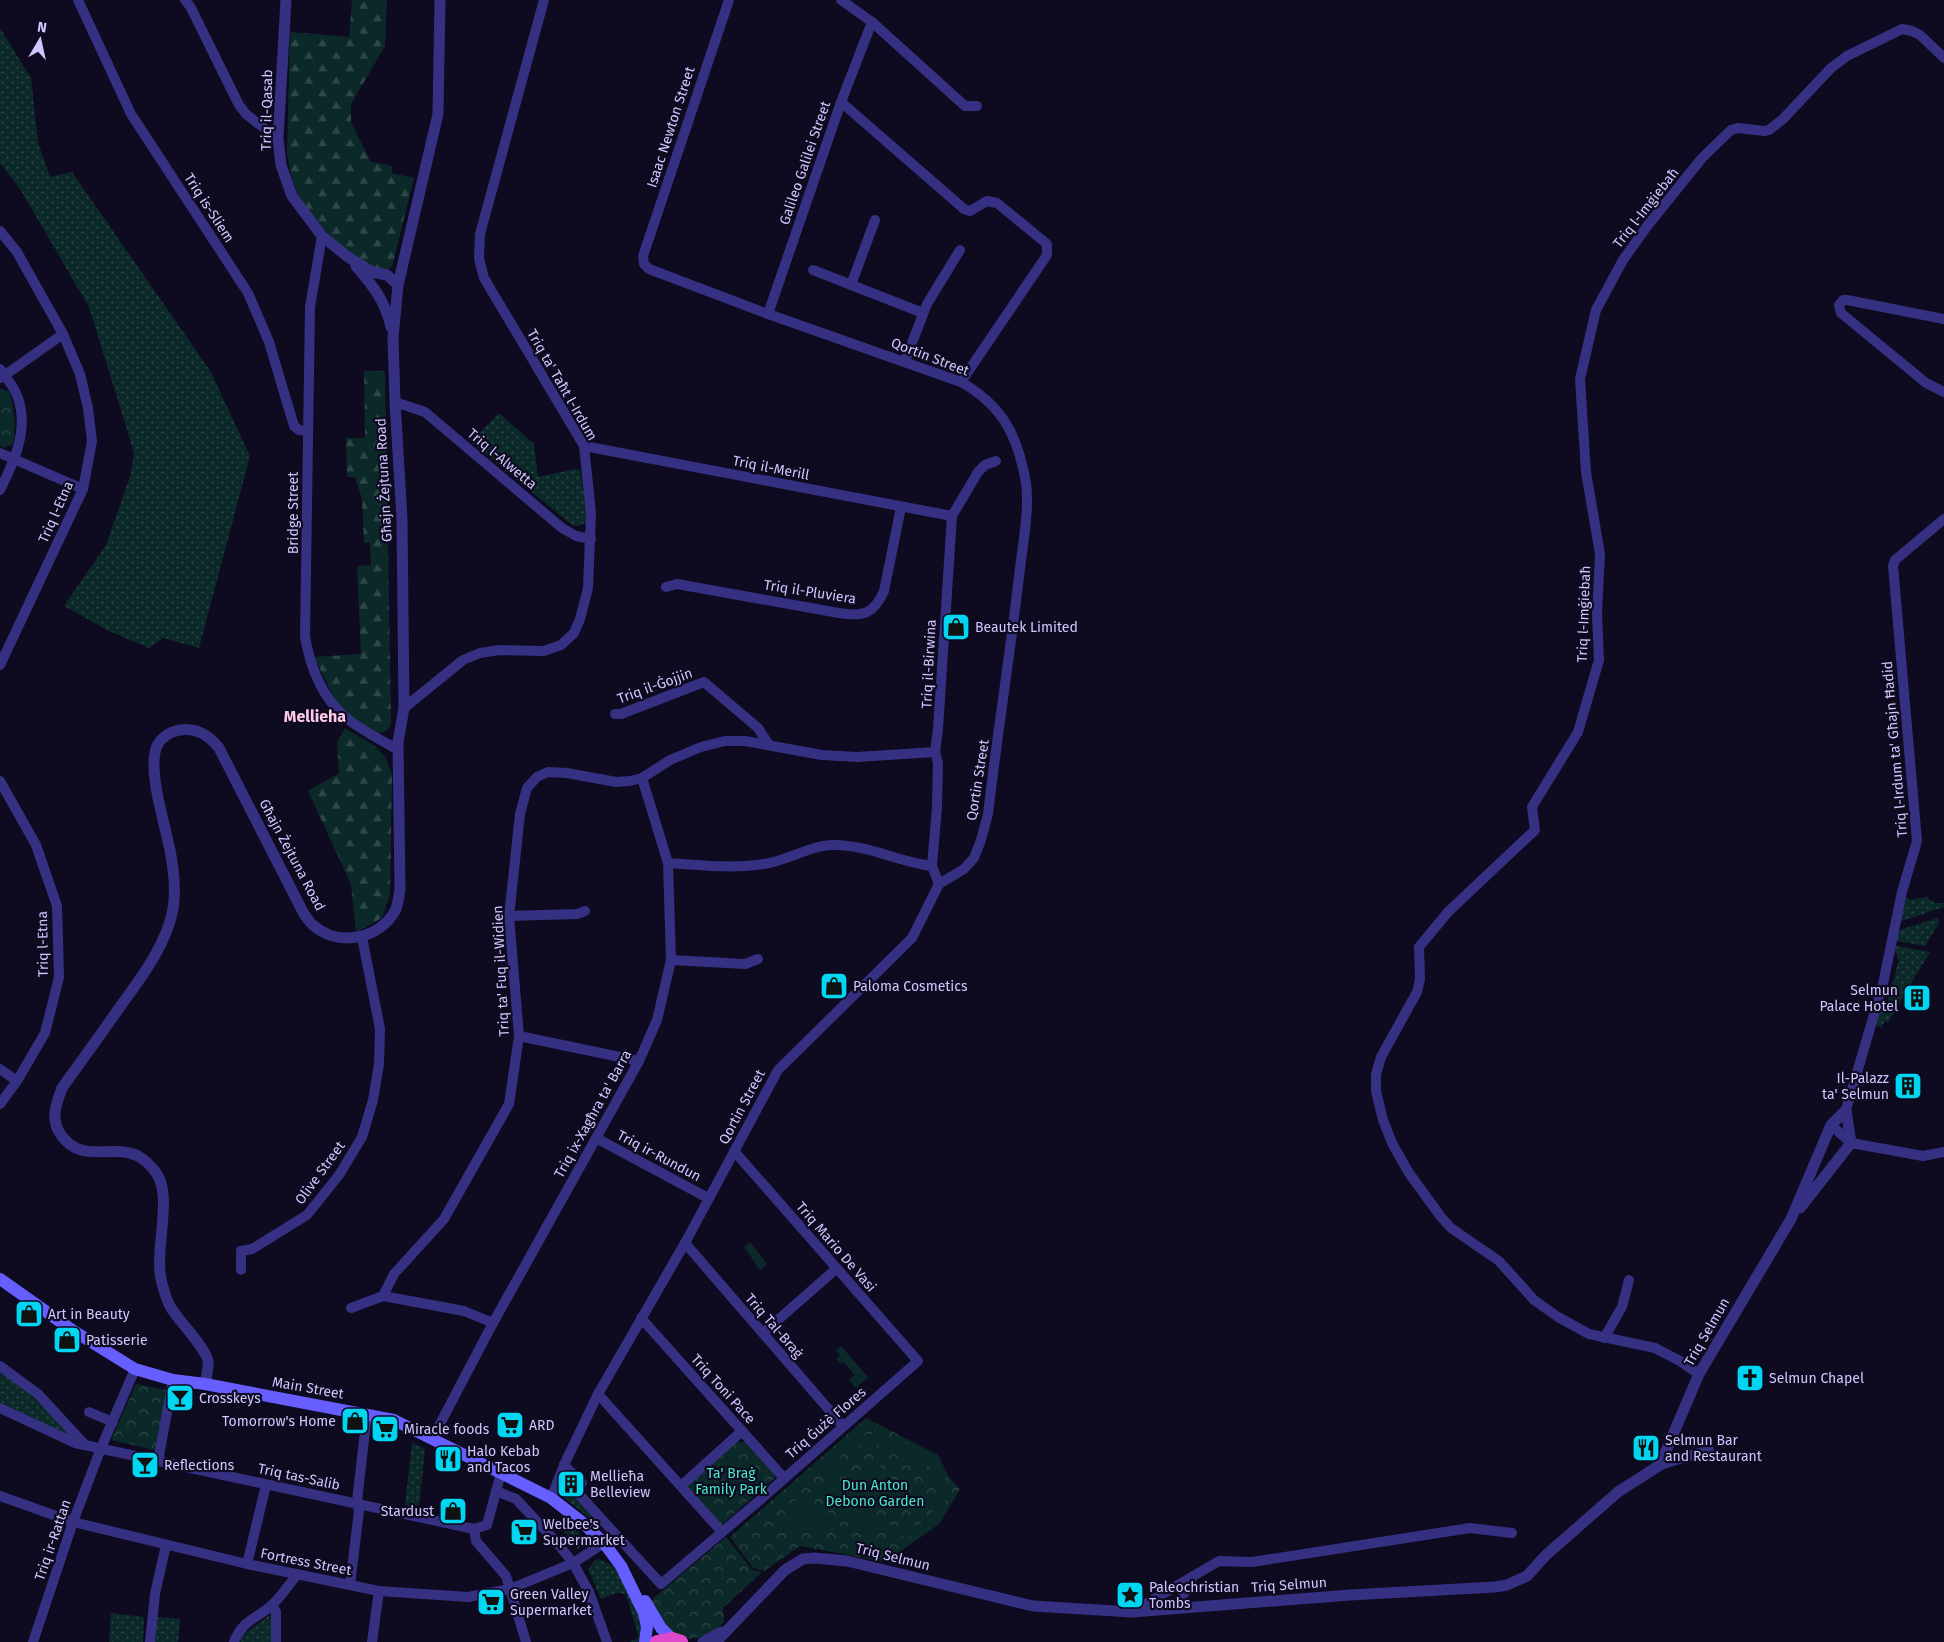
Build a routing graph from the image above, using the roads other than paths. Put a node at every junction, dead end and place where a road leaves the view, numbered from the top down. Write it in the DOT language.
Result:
graph roads {
  1 [pos="78,0"];
  2 [pos="185,0"];
  3 [pos="286,0"];
  4 [pos="440,0"];
  5 [pos="544,0"];
  6 [pos="729,0"];
  7 [pos="840,0"];
  8 [pos="872,22"];
  9 [pos="1944,58"];
  10 [pos="841,102"];
  11 [pos="977,106"];
  12 [pos="278,139"];
  13 [pos="874,220"];
  14 [pos="0,231"];
  15 [pos="322,236"];
  16 [pos="960,250"];
  17 [pos="348,257"];
  18 [pos="644,264"];
  19 [pos="813,270"];
  20 [pos="851,285"];
  21 [pos="397,291"];
  22 [pos="382,301"];
  23 [pos="924,313"];
  24 [pos="768,314"];
  25 [pos="1944,319"];
  26 [pos="63,334"];
  27 [pos="393,338"];
  28 [pos="905,361"];
  29 [pos="2,374"];
  30 [pos="961,382"];
  31 [pos="1944,392"];
  32 [pos="395,402"];
  33 [pos="307,431"];
  34 [pos="584,446"];
  35 [pos="0,453"];
  36 [pos="15,461"];
  37 [pos="996,461"];
  38 [pos="83,489"];
  39 [pos="0,490"];
  40 [pos="900,507"];
  41 [pos="952,516"];
  42 [pos="1944,519"];
  43 [pos="591,539"];
  44 [pos="666,587"];
  45 [pos="0,665"];
  46 [pos="404,708"];
  47 [pos="615,714"];
  48 [pos="769,745"];
  49 [pos="398,750"];
  50 [pos="935,752"];
  51 [pos="642,778"];
  52 [pos="0,782"];
  53 [pos="906,862"];
  54 [pos="668,863"];
  55 [pos="932,866"];
  56 [pos="939,884"];
  57 [pos="585,911"];
  58 [pos="509,916"];
  59 [pos="362,937"];
  60 [pos="758,959"];
  61 [pos="671,960"];
  62 [pos="519,1036"];
  63 [pos="639,1061"];
  64 [pos="0,1069"];
  65 [pos="17,1081"];
  66 [pos="0,1104"];
  67 [pos="1846,1110"];
  68 [pos="1831,1124"];
  69 [pos="596,1138"];
  70 [pos="1851,1143"];
  71 [pos="734,1151"];
  72 [pos="1944,1152"];
  73 [pos="708,1198"];
  74 [pos="1791,1219"];
  75 [pos="685,1243"];
  76 [pos="836,1269"];
  77 [pos="240,1270"];
  78 [pos="0,1279"];
  79 [pos="1629,1280"];
  80 [pos="383,1296"];
  81 [pos="351,1308"];
  82 [pos="641,1318"];
  83 [pos="493,1323"];
  84 [pos="763,1333"];
  85 [pos="1604,1338"];
  86 [pos="918,1361"];
  87 [pos="0,1366"];
  88 [pos="135,1369"];
  89 [pos="1699,1374"];
  90 [pos="173,1380"];
  91 [pos="205,1384"];
  92 [pos="598,1394"];
  93 [pos="0,1408"];
  94 [pos="89,1412"];
  95 [pos="367,1414"];
  96 [pos="113,1422"];
  97 [pos="843,1426"];
  98 [pos="742,1431"];
  99 [pos="432,1439"];
  100 [pos="85,1445"];
  101 [pos="101,1448"];
  102 [pos="1709,1450"];
  103 [pos="158,1461"];
  104 [pos="564,1465"];
  105 [pos="1660,1465"];
  106 [pos="500,1472"];
  107 [pos="784,1478"];
  108 [pos="266,1485"];
  109 [pos="682,1485"];
  110 [pos="496,1490"];
  111 [pos="0,1496"];
  112 [pos="551,1498"];
  113 [pos="357,1504"];
  114 [pos="73,1522"];
  115 [pos="474,1529"];
  116 [pos="722,1532"];
  117 [pos="1512,1534"];
  118 [pos="604,1543"];
  119 [pos="166,1544"];
  120 [pos="572,1563"];
  121 [pos="247,1564"];
  122 [pos="298,1575"];
  123 [pos="1193,1575"];
  124 [pos="350,1585"];
  125 [pos="510,1589"];
  126 [pos="379,1591"];
  127 [pos="272,1605"];
  128 [pos="1176,1609"];
  129 [pos="1132,1612"];
  130 [pos="730,1627"];
  131 [pos="677,1640"];
  132 [pos="33,1642"];
  133 [pos="150,1642"];
  134 [pos="234,1642"];
  135 [pos="276,1642"];
  136 [pos="372,1642"];
  137 [pos="526,1642"];
  138 [pos="607,1642"];
  139 [pos="645,1642"];
  140 [pos="657,1642"];
  141 [pos="703,1642"];
  142 [pos="716,1642"];
  1 -- 33 [label="street, Triq is-Sliem"];
  2 -- 12 [label="street"];
  3 -- 12 [label="street, Triq il-Qasab"];
  4 -- 21 [label="street, Għajn Żejtuna Road"];
  5 -- 34 [label="street, Triq ta' Taħt l-Irdum"];
  6 -- 18 [label="street, Isaac Newton Street"];
  7 -- 8 [label="street"];
  8 -- 10 [label="street, Galileo Galilei Street"];
  8 -- 11 [label="street"];
  9 -- 85 [label="street, Triq l-Imġiebaħ"];
  10 -- 24 [label="street, Galileo Galilei Street"];
  10 -- 30 [label="street"];
  12 -- 15 [label="street, Triq il-Qasab"];
  13 -- 20 [label="street"];
  14 -- 26 [label="street, Triq l-Etna"];
  15 -- 17 [label="street, Triq il-Qasab"];
  15 -- 33 [label="street, Bridge Street"];
  16 -- 23 [label="street"];
  17 -- 21 [label="street, Triq il-Qasab"];
  17 -- 22 [label="street, Triq il-Qasab"];
  18 -- 24 [label="street, Qortin Street"];
  19 -- 20 [label="street"];
  20 -- 23 [label="street"];
  21 -- 22 [label="street"];
  21 -- 27 [label="street, Għajn Żejtuna Road"];
  22 -- 27 [label="street, Triq il-Qasab"];
  23 -- 28 [label="street"];
  24 -- 28 [label="street, Qortin Street"];
  25 -- 31 [label="street"];
  26 -- 29 [label="street"];
  26 -- 38 [label="street, Triq l-Etna"];
  27 -- 32 [label="street, Għajn Żejtuna Road"];
  28 -- 30 [label="street, Qortin Street"];
  29 -- 36 [label="street"];
  30 -- 56 [label="street, Qortin Street"];
  32 -- 43 [label="street, Triq l-Alwetta"];
  32 -- 46 [label="street, Għajn Żejtuna Road"];
  33 -- 49 [label="street, Bridge Street"];
  34 -- 40 [label="street, Triq il-Merill"];
  34 -- 43 [label="street, Triq ta' Taħt l-Irdum"];
  35 -- 36 [label="street"];
  36 -- 38 [label="street"];
  36 -- 39 [label="street"];
  37 -- 41 [label="street, Triq il-Birwina"];
  38 -- 45 [label="street, Triq l-Etna"];
  40 -- 41 [label="street, Triq il-Merill"];
  40 -- 44 [label="street, Triq il-Pluviera"];
  41 -- 50 [label="street, Triq il-Birwina"];
  42 -- 67 [label="street, Triq l-Irdum ta' Għajn Ħadid"];
  43 -- 46 [label="street, Triq ta' Taħt l-Irdum"];
  46 -- 49 [label="street, Għajn Żejtuna Road"];
  47 -- 48 [label="street, Triq il-Ġojjin"];
  48 -- 50 [label="street, Triq ta' Fuq il-Widien"];
  48 -- 51 [label="street, Triq ta' Fuq il-Widien"];
  49 -- 59 [label="street, Għajn Żejtuna Road"];
  50 -- 55 [label="street, Triq il-Birwina"];
  51 -- 54 [label="street, Triq ix-Xagħra ta' Barra"];
  51 -- 58 [label="street, Triq ta' Fuq il-Widien"];
  52 -- 65 [label="street, Triq l-Etna"];
  53 -- 54 [label="street"];
  53 -- 55 [label="street"];
  53 -- 56 [label="street"];
  54 -- 61 [label="street, Triq ix-Xagħra ta' Barra"];
  55 -- 56 [label="street, Triq il-Birwina"];
  56 -- 71 [label="street, Qortin Street"];
  57 -- 58 [label="street"];
  58 -- 62 [label="street, Triq ta' Fuq il-Widien"];
  59 -- 77 [label="street, Olive Street"];
  59 -- 91 [label="street, Għajn Żejtuna Road"];
  60 -- 61 [label="street"];
  61 -- 63 [label="street, Triq ix-Xagħra ta' Barra"];
  62 -- 63 [label="street"];
  62 -- 80 [label="street, Triq ta' Fuq il-Widien"];
  63 -- 69 [label="street, Triq ix-Xagħra ta' Barra"];
  64 -- 65 [label="street"];
  65 -- 66 [label="street, Triq l-Etna"];
  67 -- 68 [label="street, Triq Selmun"];
  67 -- 70 [label="street"];
  68 -- 70 [label="street"];
  68 -- 74 [label="street, Triq Selmun"];
  69 -- 73 [label="street, Triq ir-Rundun"];
  69 -- 83 [label="street, Triq ix-Xagħra ta' Barra"];
  70 -- 72 [label="street"];
  70 -- 74 [label="street, Triq Selmun"];
  71 -- 73 [label="street, Qortin Street"];
  71 -- 76 [label="street, Triq Mario De Vasi"];
  73 -- 75 [label="street, Qortin Street"];
  74 -- 89 [label="street, Triq Selmun"];
  75 -- 82 [label="street, Qortin Street"];
  75 -- 84 [label="street, Triq Tal-Braġ"];
  76 -- 84 [label="street"];
  76 -- 86 [label="street, Triq Mario De Vasi"];
  78 -- 88 [label="main road, Main Street"];
  79 -- 85 [label="street"];
  80 -- 81 [label="street"];
  80 -- 83 [label="street"];
  82 -- 92 [label="street, Qortin Street"];
  82 -- 98 [label="street, Triq Toni Pace"];
  83 -- 99 [label="street, Triq ix-Xagħra ta' Barra"];
  84 -- 97 [label="street, Triq Tal-Braġ"];
  85 -- 89 [label="street, Triq l-Imġiebaħ"];
  86 -- 97 [label="street, Triq Ġużè Flores"];
  87 -- 100 [label="street"];
  88 -- 90 [label="main road, Main Street"];
  88 -- 96 [label="street, Triq ir-Rattan"];
  89 -- 105 [label="street, Triq Selmun"];
  90 -- 91 [label="main road, Main Street"];
  90 -- 103 [label="street"];
  91 -- 95 [label="main road, Main Street"];
  92 -- 104 [label="street, Qortin Street"];
  92 -- 109 [label="street"];
  93 -- 100 [label="street, Triq tas-Salib"];
  94 -- 96 [label="street"];
  95 -- 99 [label="main road, Main Street"];
  95 -- 113 [label="street"];
  96 -- 101 [label="street, Triq ir-Rattan"];
  97 -- 107 [label="street, Triq Ġużè Flores"];
  98 -- 107 [label="street, Triq Toni Pace"];
  98 -- 109 [label="street"];
  99 -- 106 [label="main road, Main Street"];
  100 -- 101 [label="street, Triq tas-Salib"];
  101 -- 103 [label="street, Triq tas-Salib"];
  101 -- 114 [label="street, Triq ir-Rattan"];
  102 -- 105 [label="street, Triq Selmun"];
  103 -- 108 [label="street, Triq tas-Salib"];
  104 -- 112 [label="street, Qortin Street"];
  104 -- 116 [label="street, Triq Ġużè Flores"];
  105 -- 128 [label="street, Triq Selmun"];
  106 -- 110 [label="street"];
  106 -- 112 [label="main road, Main Street"];
  107 -- 116 [label="street, Triq Ġużè Flores"];
  108 -- 113 [label="street, Triq tas-Salib"];
  108 -- 121 [label="street"];
  109 -- 116 [label="street"];
  110 -- 115 [label="street"];
  110 -- 120 [label="street"];
  111 -- 114 [label="street, Fortress Street"];
  112 -- 118 [label="main road, Main Street"];
  113 -- 115 [label="street, Triq tas-Salib"];
  113 -- 124 [label="street"];
  114 -- 119 [label="street, Fortress Street"];
  114 -- 132 [label="street, Triq ir-Rattan"];
  115 -- 125 [label="street"];
  117 -- 123 [label="street"];
  118 -- 120 [label="street, Fortress Street"];
  118 -- 131 [label="main road, Main Street"];
  118 -- 139 [label="main road, Main Street"];
  119 -- 121 [label="street, Fortress Street"];
  119 -- 133 [label="street"];
  120 -- 125 [label="street, Fortress Street"];
  120 -- 138 [label="street"];
  121 -- 122 [label="street, Fortress Street"];
  122 -- 124 [label="street, Fortress Street"];
  122 -- 127 [label="street"];
  123 -- 128 [label="street"];
  123 -- 129 [label="street"];
  124 -- 126 [label="street, Fortress Street"];
  125 -- 126 [label="street, Fortress Street"];
  125 -- 137 [label="street"];
  126 -- 136 [label="street"];
  127 -- 134 [label="street"];
  127 -- 135 [label="street"];
  128 -- 129 [label="street, Triq Selmun"];
  129 -- 130 [label="street, Triq Selmun"];
  130 -- 141 [label="street, Triq Selmun"];
  130 -- 142 [label="street, Triq Selmun"];
  131 -- 140 [label="highway"];
}
